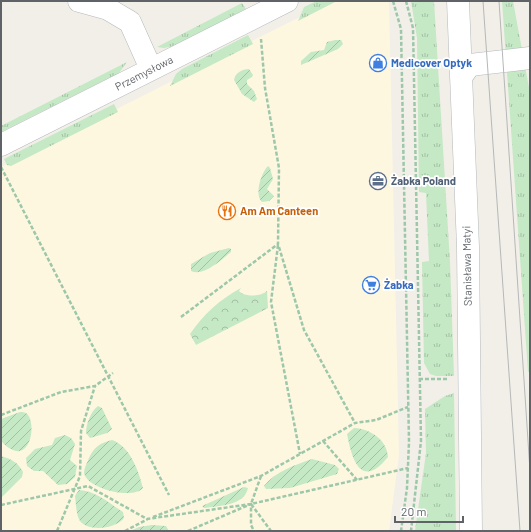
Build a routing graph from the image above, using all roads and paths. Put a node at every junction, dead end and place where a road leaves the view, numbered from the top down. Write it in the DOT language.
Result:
graph roads {
  1 [pos="79,1"];
  2 [pos="287,1"];
  3 [pos="393,1"];
  4 [pos="406,1"];
  5 [pos="458,1"];
  6 [pos="262,46"];
  7 [pos="530,58"];
  8 [pos="151,69"];
  9 [pos="461,77"];
  10 [pos="1,145"];
  11 [pos="1,167"];
  12 [pos="278,244"];
  13 [pos="181,317"];
  14 [pos="113,373"];
  15 [pos="108,376"];
  16 [pos="419,379"];
  17 [pos="449,379"];
  18 [pos="95,386"];
  19 [pos="408,407"];
  20 [pos="1,415"];
  21 [pos="355,423"];
  22 [pos="323,441"];
  23 [pos="300,454"];
  24 [pos="408,468"];
  25 [pos="261,476"];
  26 [pos="357,480"];
  27 [pos="75,488"];
  28 [pos="169,495"];
  29 [pos="1,504"];
  30 [pos="251,504"];
  31 [pos="147,519"];
  32 [pos="57,531"];
  33 [pos="125,531"];
  34 [pos="188,531"];
  35 [pos="254,531"];
  36 [pos="271,531"];
  37 [pos="401,531"];
  38 [pos="411,531"];
  39 [pos="471,531"];
  1 -- 8 [label="street"];
  2 -- 8 [label="street, Przemysłowa"];
  3 -- 19 [label="path"];
  4 -- 16 [label="path"];
  5 -- 9 [label="street, Stanisława Matyi"];
  6 -- 12 [label="path"];
  7 -- 9 [label="street"];
  8 -- 10 [label="street, Przemysłowa"];
  9 -- 39 [label="street, Stanisława Matyi"];
  11 -- 15 [label="path"];
  12 -- 13 [label="path"];
  12 -- 21 [label="path"];
  12 -- 23 [label="path"];
  14 -- 15 [label="path"];
  15 -- 18 [label="path"];
  15 -- 28 [label="path"];
  16 -- 17 [label="path"];
  16 -- 38 [label="path"];
  18 -- 20 [label="path"];
  18 -- 27 [label="path"];
  19 -- 21 [label="path"];
  19 -- 24 [label="path"];
  21 -- 22 [label="path"];
  22 -- 23 [label="path"];
  22 -- 26 [label="path"];
  23 -- 25 [label="path"];
  24 -- 26 [label="path"];
  24 -- 37 [label="path"];
  25 -- 30 [label="path"];
  25 -- 31 [label="path"];
  26 -- 30 [label="path"];
  27 -- 29 [label="path"];
  27 -- 31 [label="path"];
  27 -- 32 [label="path"];
  30 -- 31 [label="path"];
  30 -- 34 [label="path"];
  30 -- 35 [label="path"];
  30 -- 36 [label="path"];
  31 -- 33 [label="path"];
}
